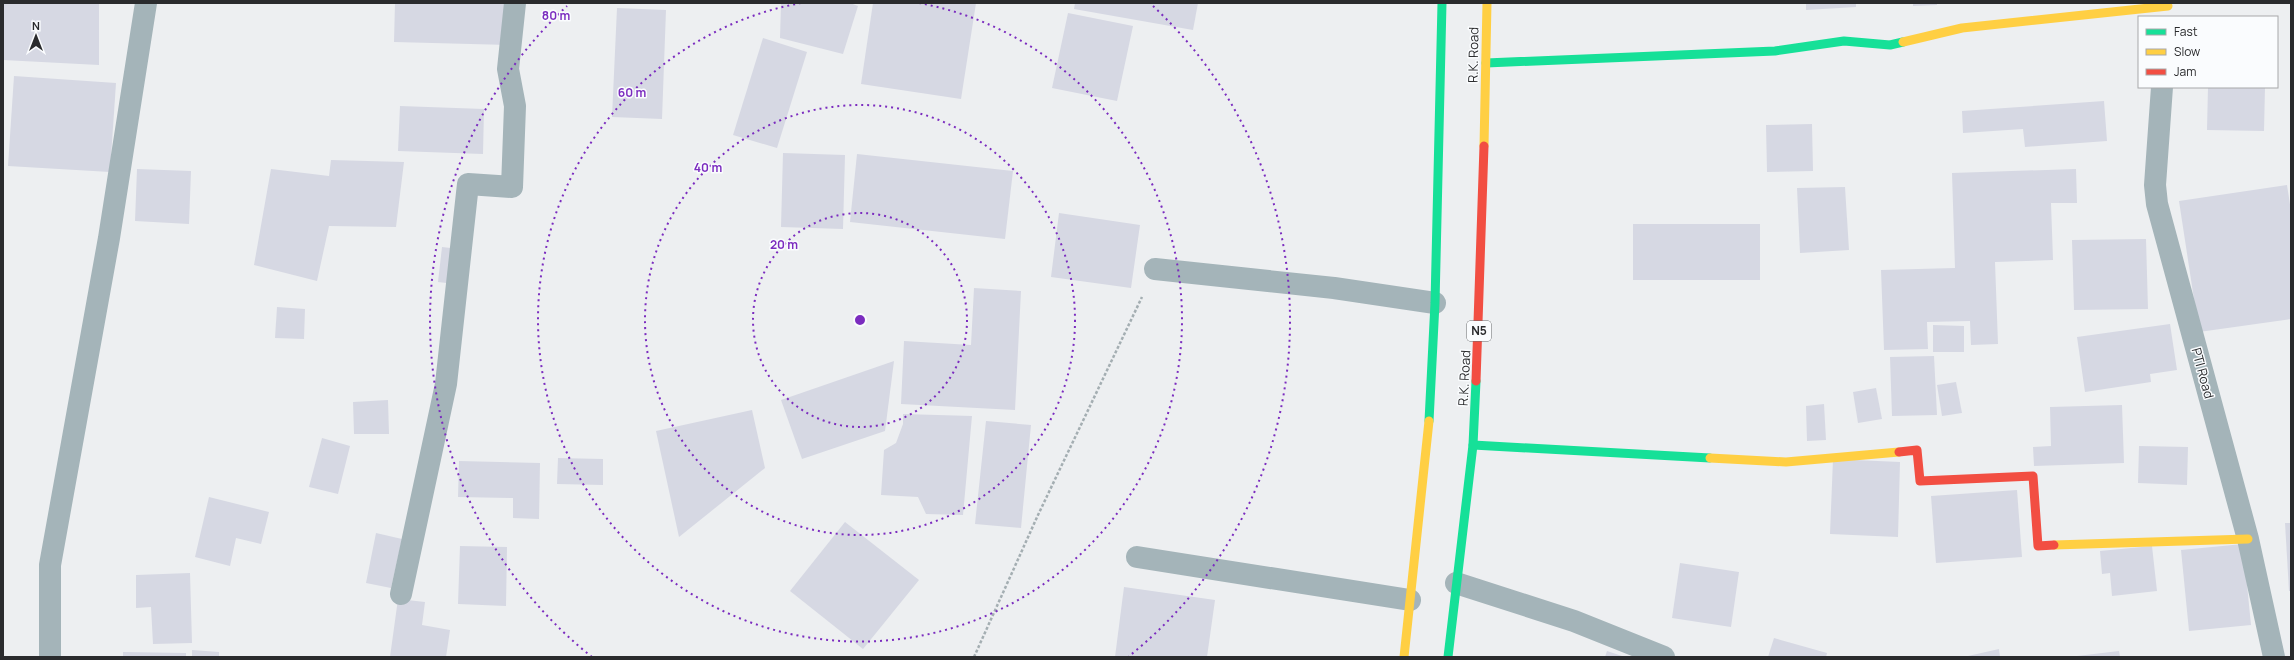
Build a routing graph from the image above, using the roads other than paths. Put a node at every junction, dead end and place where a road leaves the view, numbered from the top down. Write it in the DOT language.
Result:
graph roads {
  1 [pos="146,3"];
  2 [pos="515,3"];
  3 [pos="1442,3"];
  4 [pos="1487,3"];
  5 [pos="2168,9"];
  6 [pos="1486,63"];
  7 [pos="2162,88"];
  8 [pos="1155,269"];
  9 [pos="1435,303"];
  10 [pos="1474,445"];
  11 [pos="2248,539"];
  12 [pos="1136,557"];
  13 [pos="1456,582"];
  14 [pos="401,594"];
  15 [pos="1410,600"];
  16 [pos="50,657"];
  17 [pos="1404,657"];
  18 [pos="1448,657"];
  19 [pos="1664,657"];
  20 [pos="2274,657"];
  1 -- 16 [label="street"];
  2 -- 14 [label="street"];
  3 -- 9 [label="main road"];
  4 -- 6 [label="main road, R.K. Road / N5"];
  5 -- 6 [label="main road"];
  6 -- 10 [label="main road, R.K. Road / N5"];
  7 -- 11 [label="street, PTI Road"];
  8 -- 9 [label="street"];
  9 -- 15 [label="main road"];
  10 -- 11 [label="main road"];
  10 -- 13 [label="main road, R.K. Road / N5"];
  11 -- 20 [label="street, PTI Road"];
  12 -- 15 [label="street"];
  13 -- 18 [label="main road, R.K. Road / N5"];
  13 -- 19 [label="street"];
  15 -- 17 [label="main road"];
}
